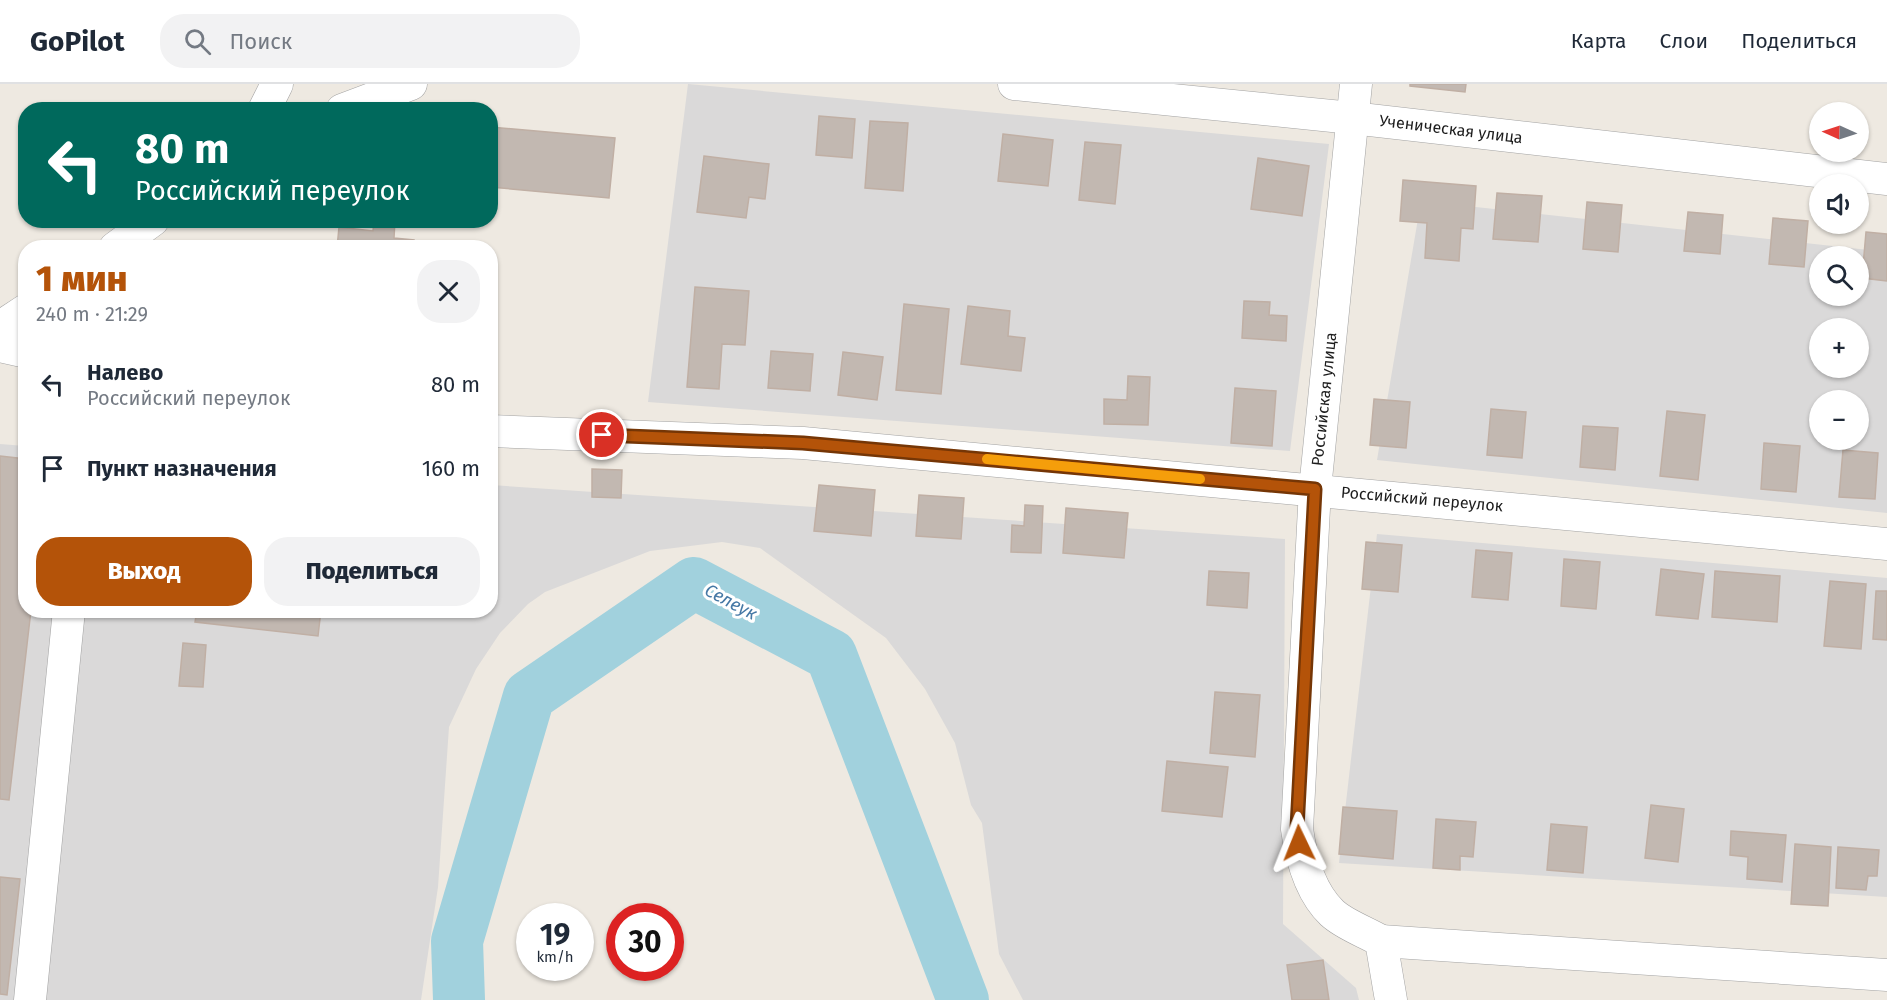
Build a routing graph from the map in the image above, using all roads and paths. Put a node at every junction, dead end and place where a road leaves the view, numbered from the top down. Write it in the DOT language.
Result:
graph roads {
  1 [pos="277,84"];
  2 [pos="411,84"];
  3 [pos="1014,84"];
  4 [pos="1356,84"];
  5 [pos="268,102"];
  6 [pos="363,102"];
  7 [pos="1352,118"];
  8 [pos="1887,179"];
  9 [pos="142,228"];
  10 [pos="126,240"];
  11 [pos="18,315"];
  12 [pos="0,327"];
  13 [pos="0,346"];
  14 [pos="18,350"];
  15 [pos="498,431"];
  16 [pos="1315,489"];
  17 [pos="1887,544"];
  18 [pos="68,618"];
  19 [pos="1382,940"];
  20 [pos="1887,975"];
  21 [pos="30,1000"];
  22 [pos="1391,1000"];
  1 -- 5 [label="street"];
  2 -- 6 [label="street"];
  3 -- 7 [label="street, Ученическая улица"];
  4 -- 7 [label="street, Российская улица"];
  7 -- 8 [label="street, Ученическая улица"];
  7 -- 16 [label="street, Российская улица"];
  9 -- 10 [label="street"];
  11 -- 12 [label="street"];
  13 -- 14 [label="street"];
  15 -- 16 [label="street, Российский переулок"];
  16 -- 17 [label="street, Российский переулок"];
  16 -- 19 [label="street, Российская улица"];
  18 -- 21 [label="street"];
  19 -- 20 [label="street"];
  19 -- 22 [label="street"];
}
